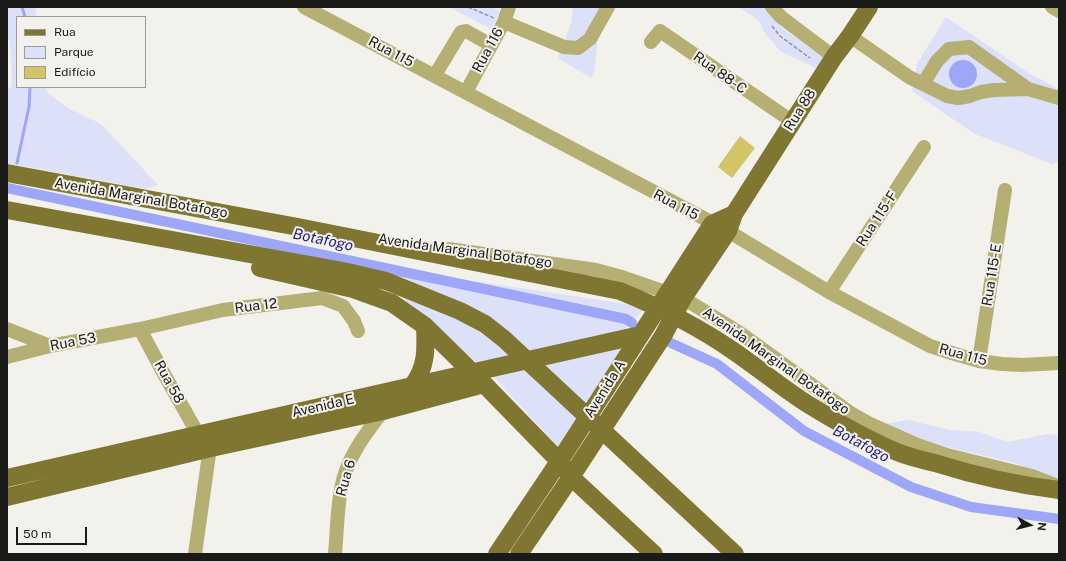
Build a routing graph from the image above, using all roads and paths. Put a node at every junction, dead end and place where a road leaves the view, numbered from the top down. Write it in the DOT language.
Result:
graph roads {
  1 [pos="468,7"];
  2 [pos="509,7"];
  3 [pos="608,7"];
  4 [pos="772,7"];
  5 [pos="869,7"];
  6 [pos="1052,7"];
  7 [pos="312,9"];
  8 [pos="1059,11"];
  9 [pos="504,22"];
  10 [pos="771,25"];
  11 [pos="850,36"];
  12 [pos="651,42"];
  13 [pos="491,44"];
  14 [pos="834,57"];
  15 [pos="810,58"];
  16 [pos="435,75"];
  17 [pos="923,84"];
  18 [pos="1028,89"];
  19 [pos="466,92"];
  20 [pos="1059,98"];
  21 [pos="792,122"];
  22 [pos="924,147"];
  23 [pos="7,173"];
  24 [pos="1005,190"];
  25 [pos="7,210"];
  26 [pos="298,226"];
  27 [pos="720,228"];
  28 [pos="184,243"];
  29 [pos="829,292"];
  30 [pos="675,296"];
  31 [pos="424,326"];
  32 [pos="140,328"];
  33 [pos="7,329"];
  34 [pos="358,332"];
  35 [pos="640,335"];
  36 [pos="50,346"];
  37 [pos="7,357"];
  38 [pos="979,361"];
  39 [pos="1059,363"];
  40 [pos="478,378"];
  41 [pos="412,386"];
  42 [pos="384,411"];
  43 [pos="207,438"];
  44 [pos="559,461"];
  45 [pos="571,477"];
  46 [pos="7,478"];
  47 [pos="1059,486"];
  48 [pos="1059,490"];
  49 [pos="7,497"];
  50 [pos="194,554"];
  51 [pos="335,554"];
  52 [pos="497,554"];
  53 [pos="519,554"];
  54 [pos="654,554"];
  55 [pos="735,554"];
  1 -- 9 [label="path"];
  2 -- 9 [label="street, Rua 116"];
  3 -- 9 [label="street"];
  4 -- 14 [label="street"];
  5 -- 11 [label="main road, Rua 88"];
  6 -- 8 [label="street"];
  7 -- 16 [label="street, Rua 115"];
  9 -- 13 [label="street, Rua 116"];
  10 -- 15 [label="path"];
  11 -- 14 [label="main road, Rua 88"];
  11 -- 17 [label="street"];
  12 -- 21 [label="street, Rua 88-C"];
  13 -- 16 [label="street"];
  13 -- 19 [label="street, Rua 116"];
  14 -- 21 [label="main road, Rua 88"];
  16 -- 19 [label="street, Rua 115"];
  17 -- 18 [label="street"];
  17 -- 18 [label="street"];
  18 -- 20 [label="street"];
  19 -- 27 [label="street, Rua 115"];
  21 -- 27 [label="main road, Rua 88"];
  22 -- 29 [label="street, Rua 115-F"];
  23 -- 26 [label="main road, Avenida Marginal Botafogo"];
  24 -- 38 [label="street, Rua 115-E"];
  25 -- 28 [label="main road"];
  26 -- 30 [label="street, Avenida Marginal Botafogo"];
  26 -- 48 [label="main road, Avenida Marginal Botafogo"];
  27 -- 29 [label="street, Rua 115"];
  27 -- 30 [label="main road, Avenida A"];
  28 -- 31 [label="main road"];
  28 -- 55 [label="main road"];
  29 -- 38 [label="street, Rua 115"];
  30 -- 35 [label="main road, Avenida A"];
  30 -- 45 [label="main road, Avenida A"];
  30 -- 47 [label="street, Avenida Marginal Botafogo"];
  31 -- 40 [label="main road"];
  31 -- 41 [label="main road"];
  32 -- 34 [label="street, Rua 12"];
  32 -- 36 [label="street, Rua 53"];
  32 -- 43 [label="street, Rua 58"];
  33 -- 36 [label="street"];
  35 -- 40 [label="main road, Avenida E"];
  35 -- 44 [label="main road, Avenida A"];
  36 -- 37 [label="street, Rua 53"];
  38 -- 39 [label="street, Rua 115"];
  40 -- 41 [label="main road, Avenida E"];
  40 -- 42 [label="main road, Avenida E"];
  40 -- 44 [label="main road"];
  41 -- 43 [label="main road, Avenida E"];
  42 -- 43 [label="main road, Avenida E"];
  42 -- 51 [label="street, Rua 6"];
  43 -- 46 [label="main road, Avenida E"];
  43 -- 49 [label="main road, Avenida E"];
  43 -- 50 [label="street"];
  44 -- 45 [label="main road"];
  44 -- 52 [label="main road, Avenida A"];
  45 -- 53 [label="main road, Avenida A"];
  45 -- 54 [label="main road"];
}
